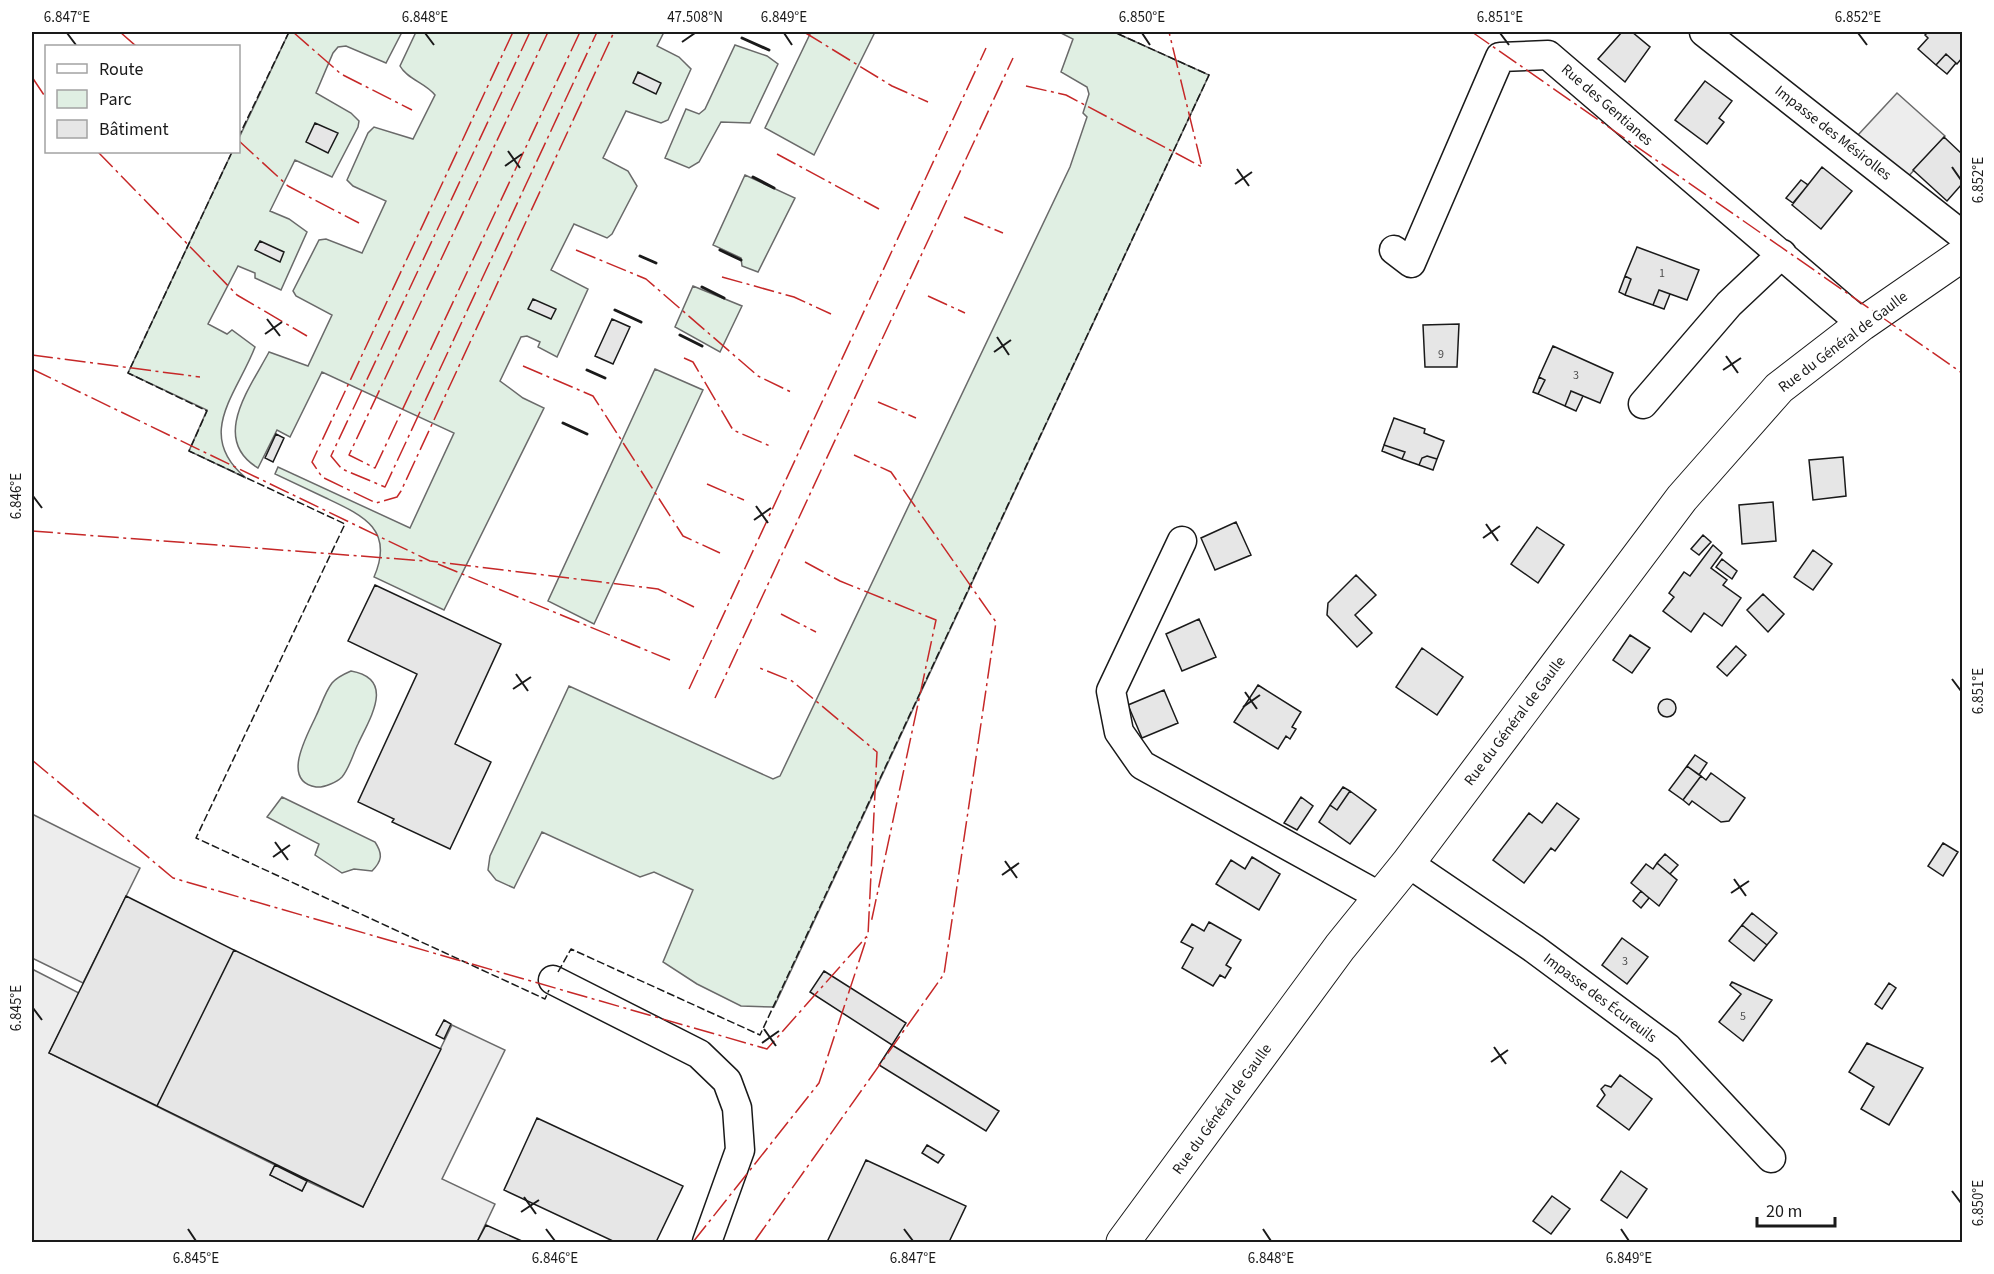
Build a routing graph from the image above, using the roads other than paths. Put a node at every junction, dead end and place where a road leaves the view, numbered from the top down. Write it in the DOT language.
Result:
graph roads {
  1 [pos="1704,32"];
  2 [pos="1962,235"];
  3 [pos="1394,250"];
  4 [pos="1782,254"];
  5 [pos="1962,255"];
  6 [pos="1862,324"];
  7 [pos="1643,404"];
  8 [pos="1182,542"];
  9 [pos="1408,863"];
  10 [pos="1381,897"];
  11 [pos="554,980"];
  12 [pos="1771,1158"];
  13 [pos="707,1242"];
  14 [pos="1123,1242"];
  1 -- 2 [label="street, Impasse des Mésirolles"];
  3 -- 4 [label="street, Rue des Gentianes"];
  4 -- 6 [label="street, Rue des Gentianes"];
  4 -- 7 [label="street"];
  5 -- 6 [label="main road, Rue du Général de Gaulle"];
  6 -- 9 [label="main road, Rue du Général de Gaulle"];
  8 -- 10 [label="street"];
  9 -- 10 [label="main road, Rue du Général de Gaulle"];
  9 -- 12 [label="street, Impasse des Écureuils"];
  10 -- 14 [label="main road, Rue du Général de Gaulle"];
  11 -- 13 [label="street"];
}
